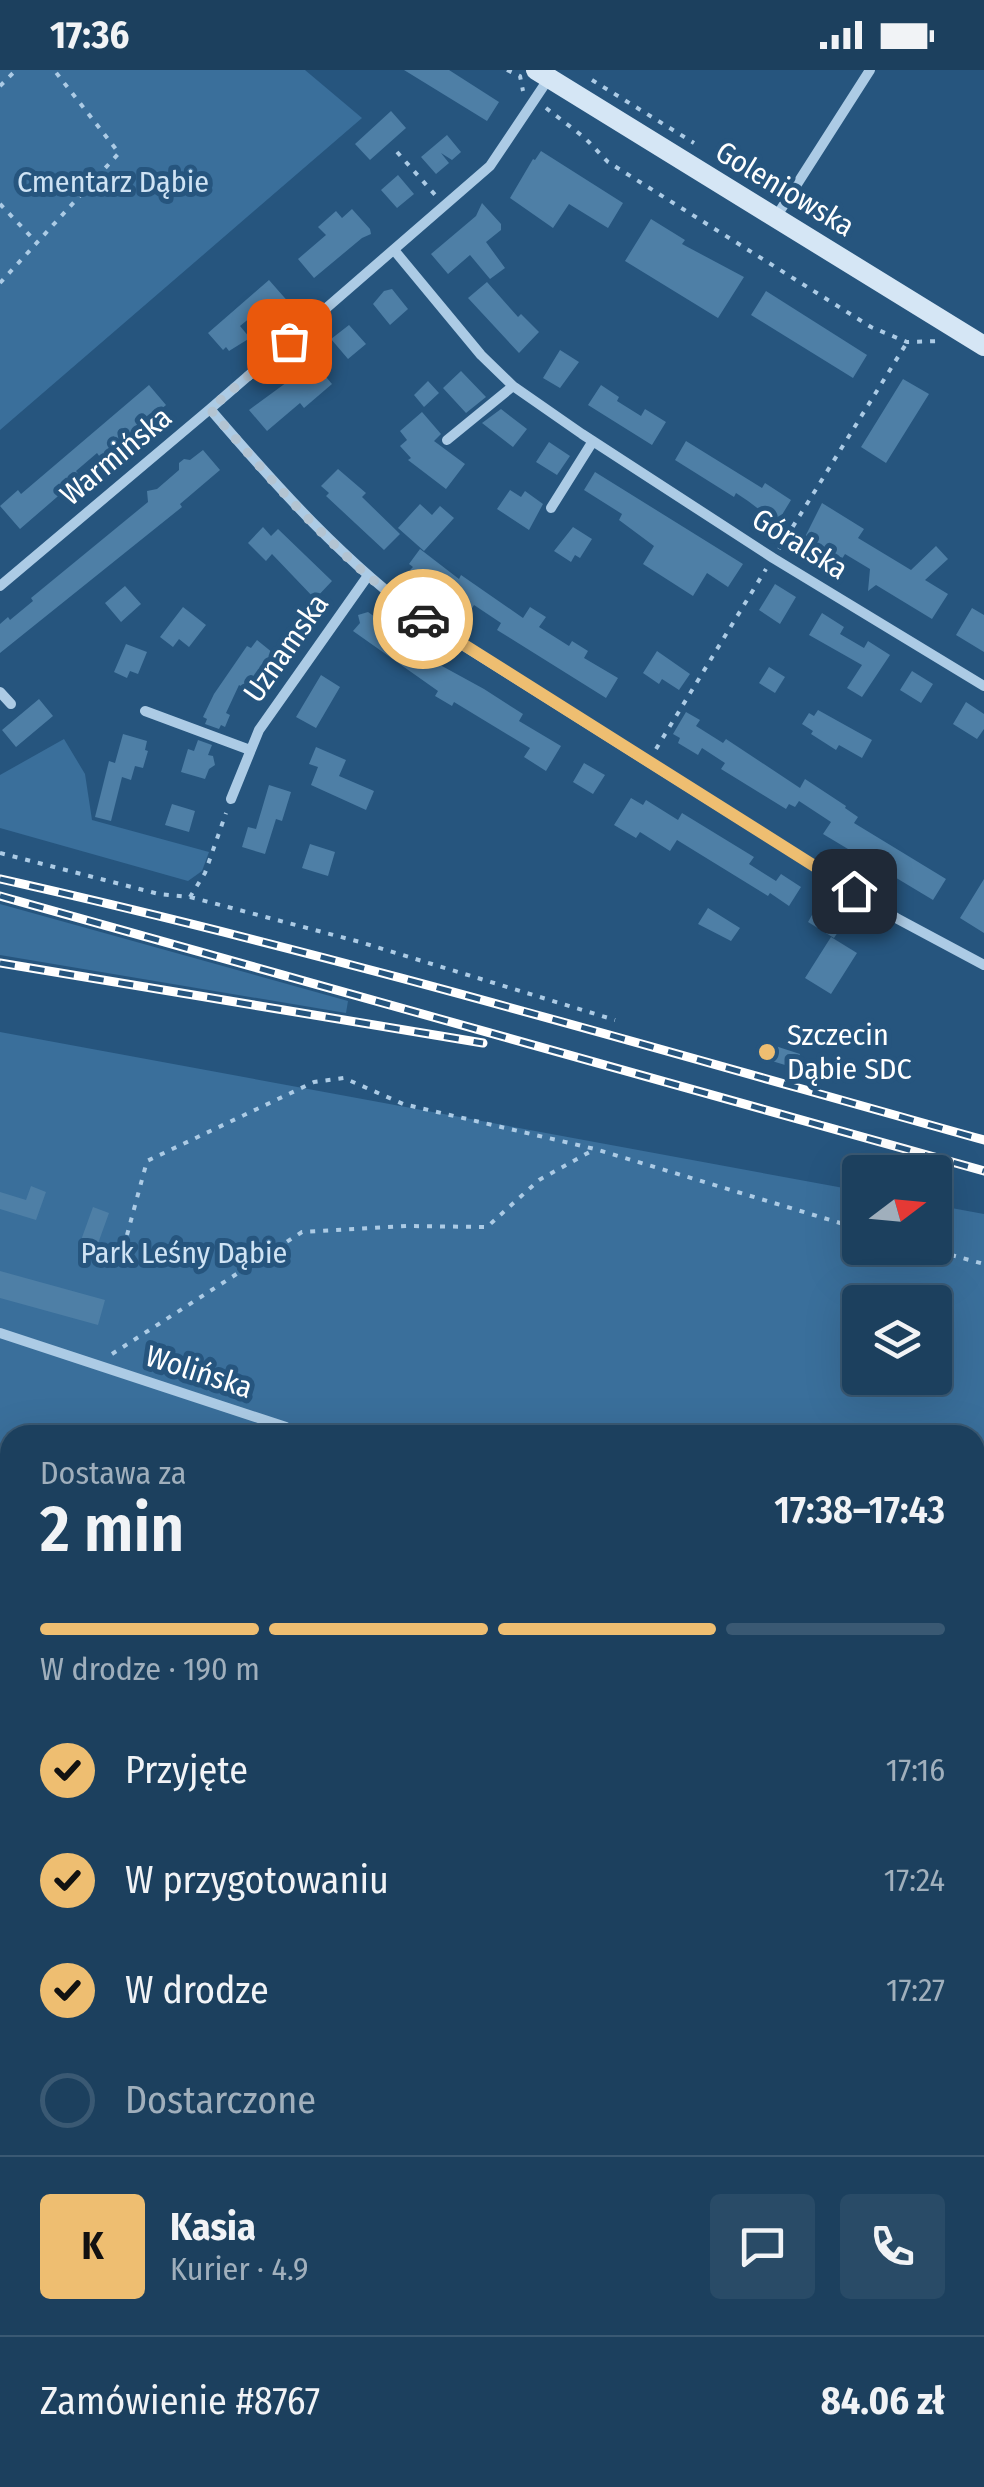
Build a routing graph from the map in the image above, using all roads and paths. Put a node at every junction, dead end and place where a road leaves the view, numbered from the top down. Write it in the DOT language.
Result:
graph roads {
  1 [pos="16,70"];
  2 [pos="54,70"];
  3 [pos="507,70"];
  4 [pos="870,70"];
  5 [pos="550,75"];
  6 [pos="0,86"];
  7 [pos="534,100"];
  8 [pos="397,152"];
  9 [pos="0,204"];
  10 [pos="445,206"];
  11 [pos="775,218"];
  12 [pos="38,244"];
  13 [pos="394,250"];
  14 [pos="0,283"];
  15 [pos="955,341"];
  16 [pos="984,346"];
  17 [pos="513,386"];
  18 [pos="210,409"];
  19 [pos="447,440"];
  20 [pos="593,441"];
  21 [pos="550,508"];
  22 [pos="367,577"];
  23 [pos="0,586"];
  24 [pos="984,686"];
  25 [pos="0,692"];
  26 [pos="11,704"];
  27 [pos="145,711"];
  28 [pos="250,750"];
  29 [pos="230,799"];
  30 [pos="0,853"];
  31 [pos="190,897"];
  32 [pos="984,966"];
  33 [pos="615,1020"];
  34 [pos="595,1149"];
  35 [pos="842,1224"];
  36 [pos="126,1235"];
  37 [pos="952,1255"];
  38 [pos="984,1264"];
  39 [pos="0,1333"];
  40 [pos="96,1364"];
  41 [pos="280,1425"];
  1 -- 6 [label="path"];
  2 -- 12 [label="path"];
  3 -- 7 [label="path"];
  4 -- 11 [label="street"];
  5 -- 7 [label="street, Warmińska"];
  5 -- 11 [label="street, Goleniowska"];
  7 -- 10 [label="street, Warmińska"];
  7 -- 15 [label="path"];
  8 -- 10 [label="path"];
  9 -- 12 [label="path"];
  10 -- 13 [label="street, Warmińska"];
  11 -- 16 [label="street, Goleniowska"];
  12 -- 14 [label="path"];
  13 -- 17 [label="street, Góralska"];
  13 -- 18 [label="street, Warmińska"];
  17 -- 19 [label="street"];
  17 -- 20 [label="street, Góralska"];
  18 -- 22 [label="street"];
  18 -- 23 [label="street, Warmińska"];
  20 -- 21 [label="street"];
  20 -- 24 [label="street, Góralska"];
  22 -- 28 [label="street, Uznamska"];
  22 -- 32 [label="street"];
  25 -- 26 [label="street"];
  27 -- 28 [label="street, Uznamska"];
  28 -- 29 [label="street, Uznamska"];
  29 -- 31 [label="path"];
  30 -- 31 [label="path"];
  31 -- 33 [label="path"];
  34 -- 35 [label="path"];
  34 -- 36 [label="path"];
  34 -- 40 [label="path"];
  37 -- 38 [label="path"];
  39 -- 40 [label="street, Wolińska"];
  40 -- 41 [label="street, Wolińska"];
}
